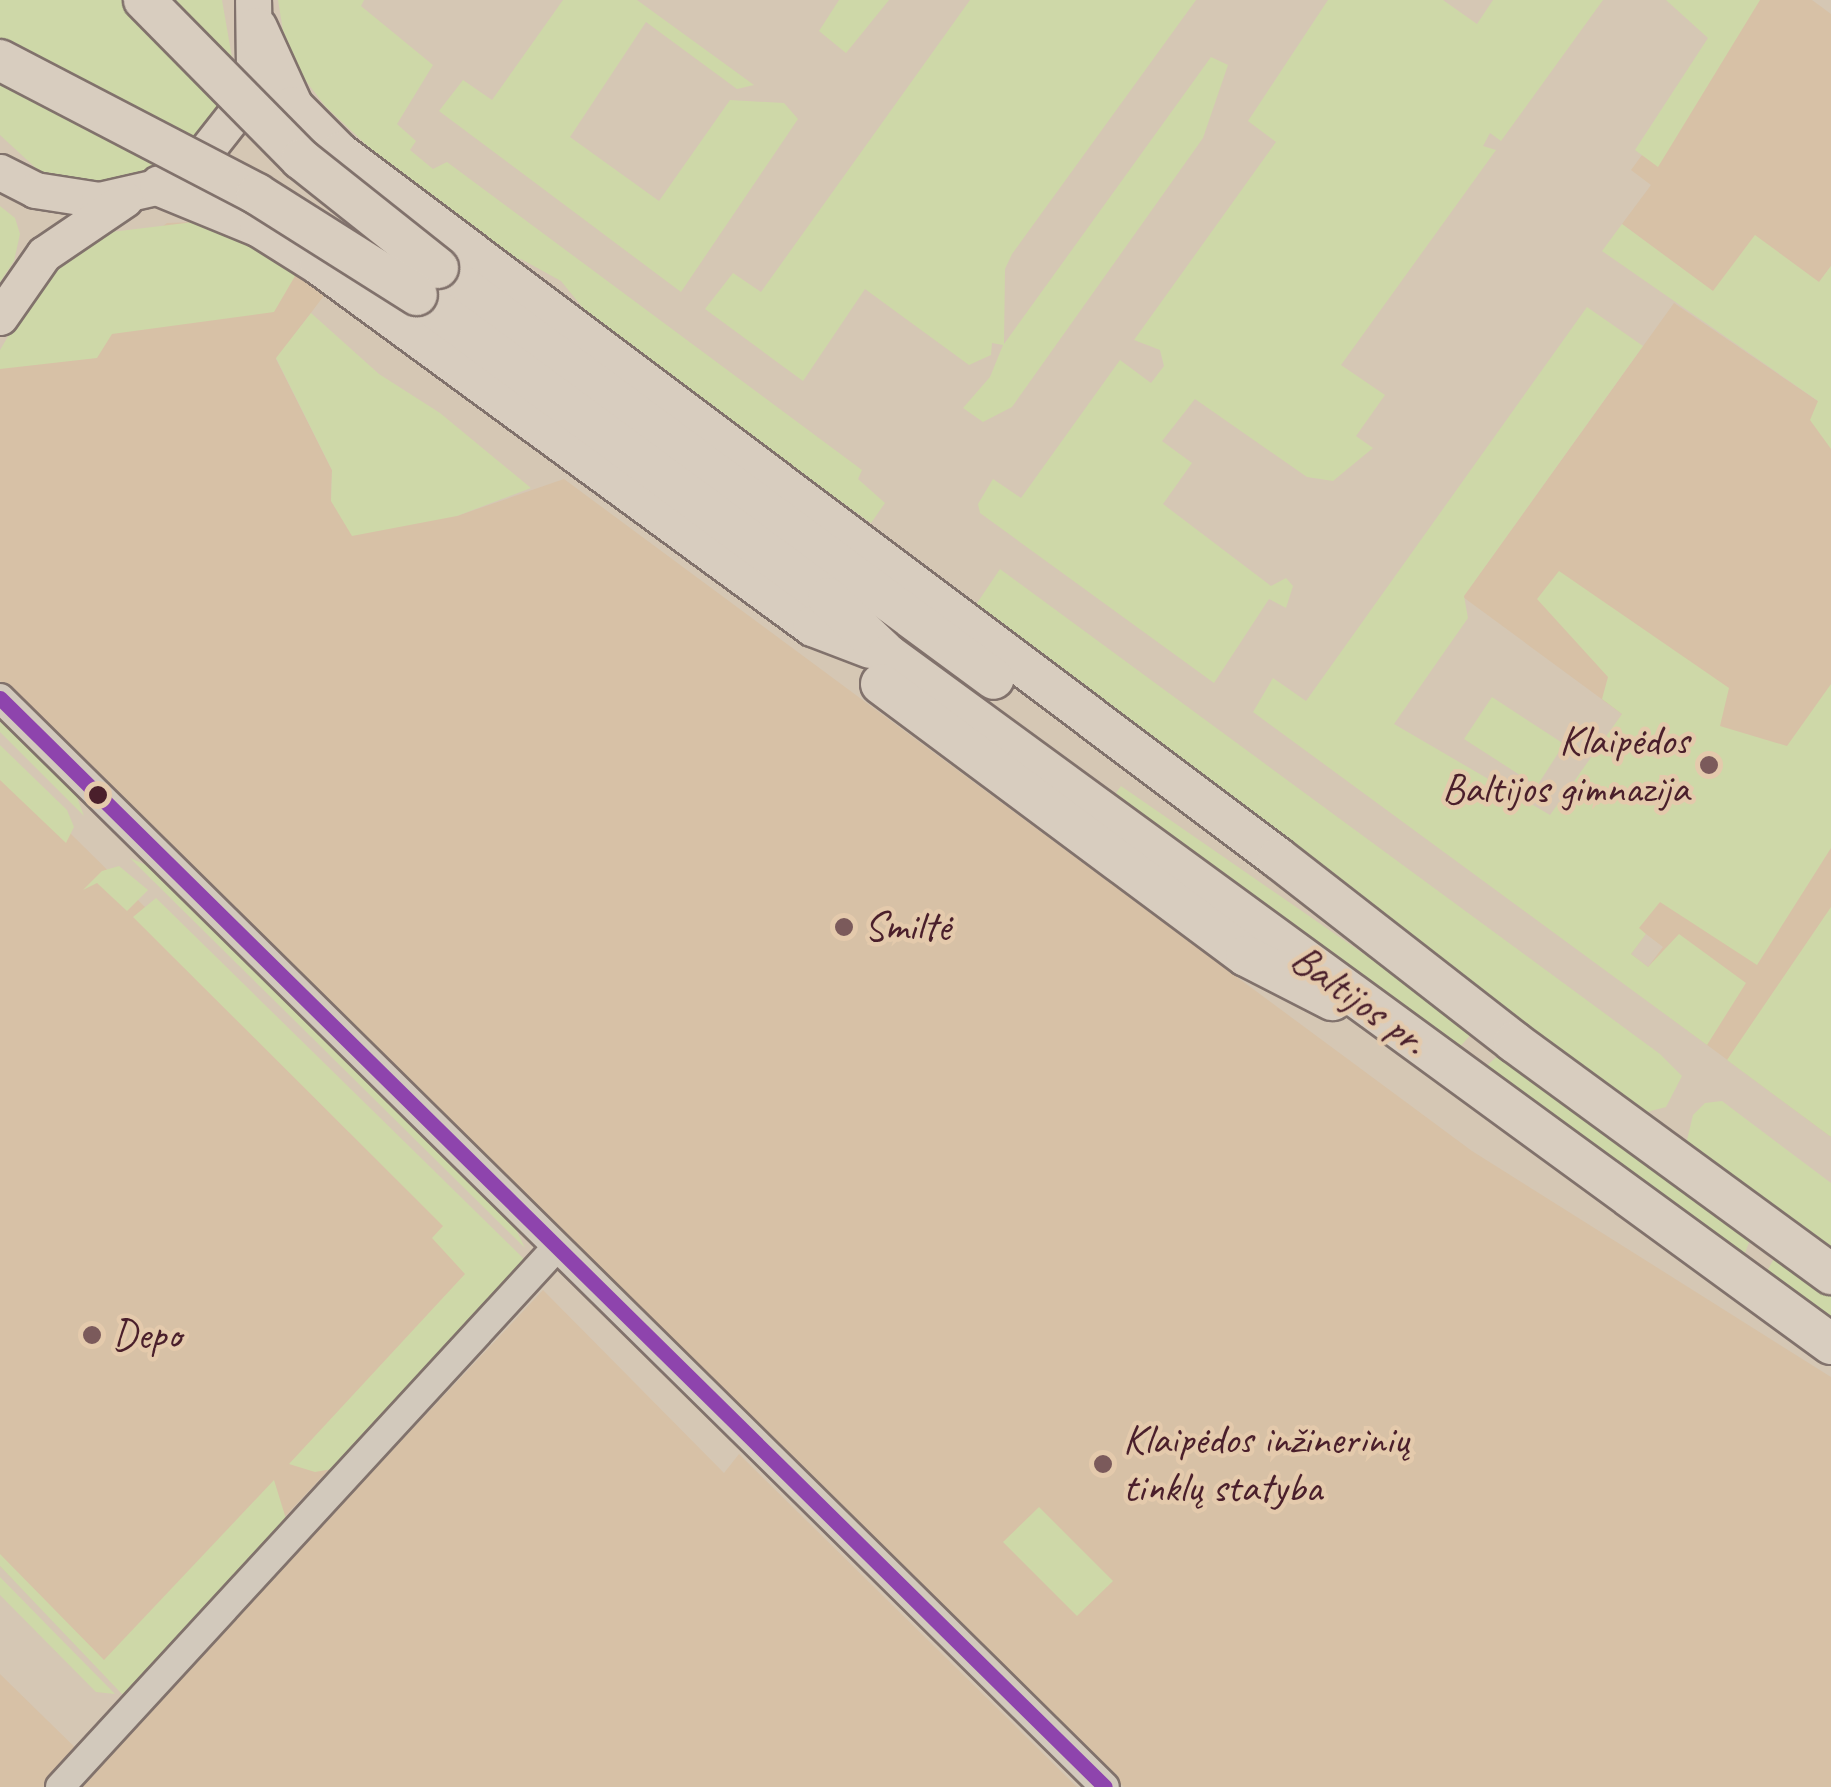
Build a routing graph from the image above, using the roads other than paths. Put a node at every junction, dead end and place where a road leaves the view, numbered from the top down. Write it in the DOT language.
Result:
graph roads {
  1 [pos="144,0"];
  2 [pos="255,14"];
  3 [pos="0,60"];
  4 [pos="0,172"];
  5 [pos="145,191"];
  6 [pos="428,282"];
  7 [pos="0,317"];
  8 [pos="814,626"];
  9 [pos="888,656"];
  10 [pos="0,698"];
  11 [pos="1342,912"];
  12 [pos="1386,1020"];
  13 [pos="1514,1042"];
  14 [pos="1470,1082"];
  15 [pos="1757,1220"];
  16 [pos="556,1248"];
  17 [pos="1727,1269"];
  18 [pos="1831,1274"];
  19 [pos="1831,1344"];
  20 [pos="60,1787"];
  21 [pos="1104,1787"];
  1 -- 6 [label="highway, bridge"];
  2 -- 5 [label="main road"];
  2 -- 11 [label="highway"];
  3 -- 6 [label="highway, bridge"];
  4 -- 5 [label="main road"];
  5 -- 7 [label="main road"];
  5 -- 8 [label="highway"];
  6 -- 9 [label="highway"];
  6 -- 11 [label="highway"];
  8 -- 9 [label="highway"];
  8 -- 12 [label="highway"];
  9 -- 12 [label="highway, Baltijos pr."];
  10 -- 16 [label="street"];
  11 -- 13 [label="highway, Baltijos pr."];
  12 -- 14 [label="highway, Baltijos pr."];
  13 -- 14 [label="highway"];
  13 -- 15 [label="highway, Baltijos pr."];
  14 -- 17 [label="highway, Baltijos pr."];
  15 -- 17 [label="highway"];
  15 -- 18 [label="highway, Baltijos pr."];
  16 -- 20 [label="street"];
  16 -- 21 [label="street"];
  17 -- 19 [label="highway, Baltijos pr."];
}
